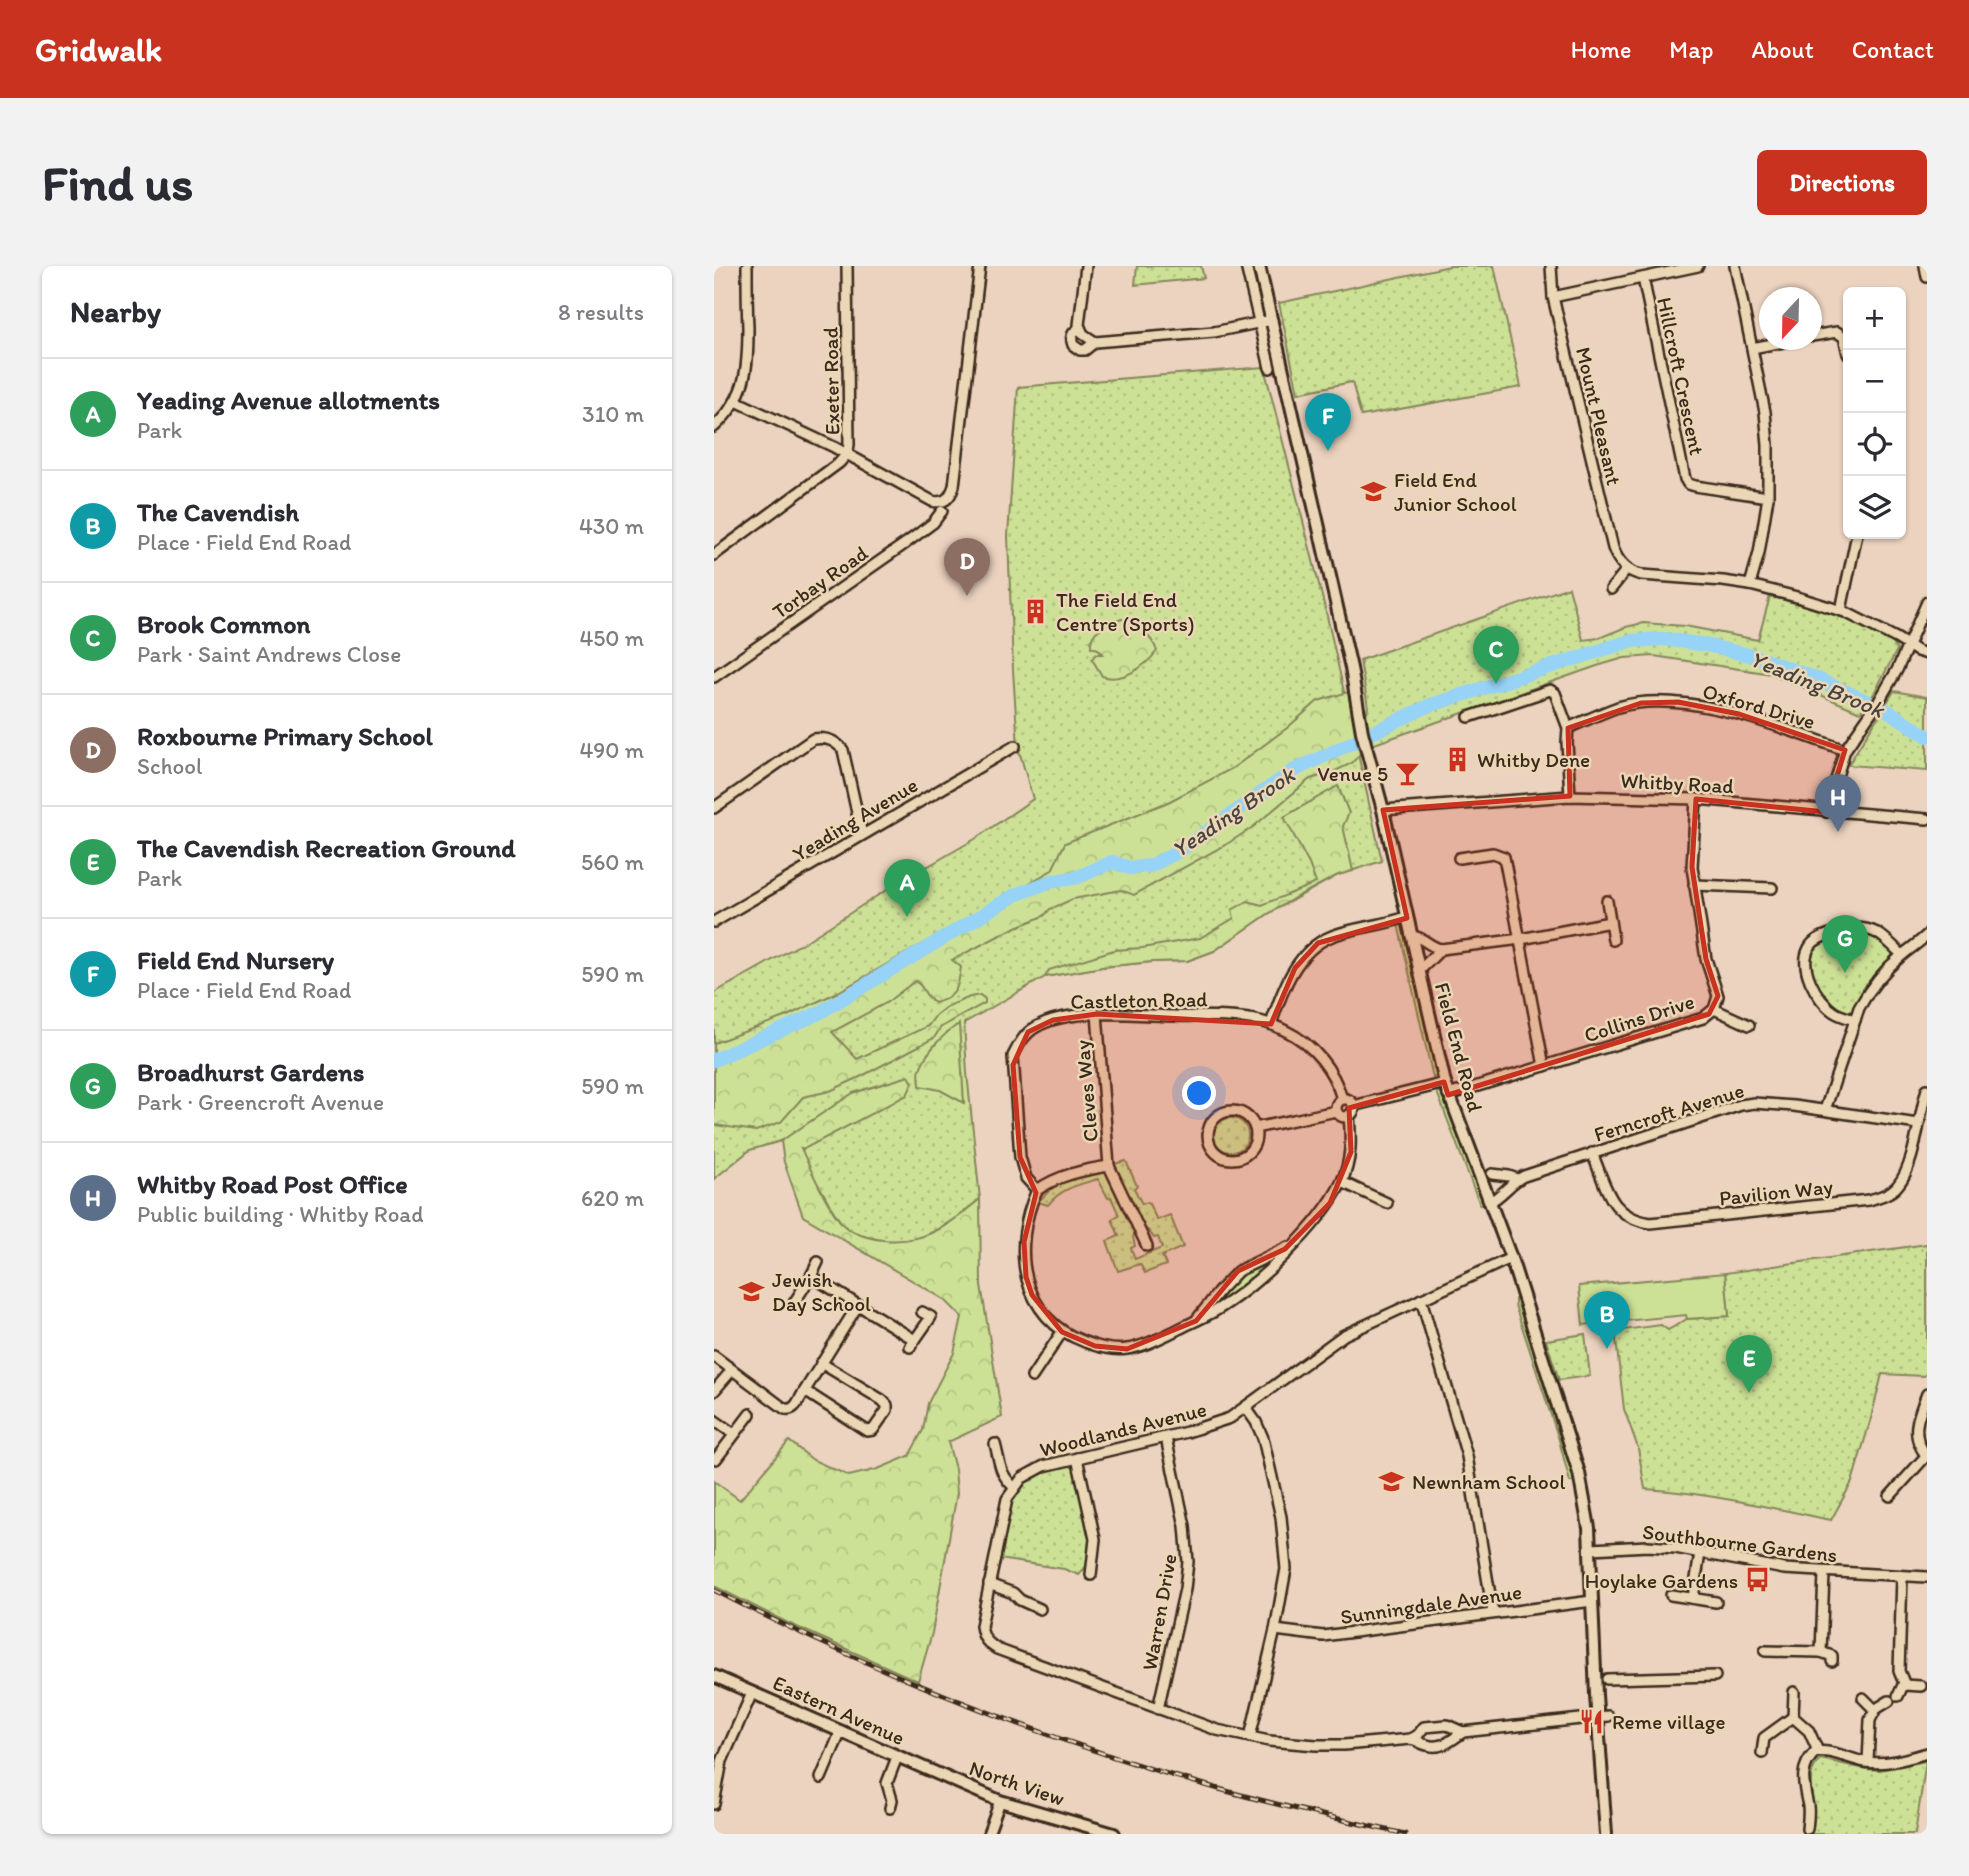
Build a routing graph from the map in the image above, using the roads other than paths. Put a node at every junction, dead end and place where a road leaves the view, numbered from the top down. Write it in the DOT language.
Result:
graph roads {
  1 [pos="747,266"];
  2 [pos="847,266"];
  3 [pos="980,266"];
  4 [pos="1086,266"];
  5 [pos="1246,266"];
  6 [pos="1259,266"];
  7 [pos="1551,266"];
  8 [pos="1698,266"];
  9 [pos="1735,266"];
  10 [pos="1925,266"];
  11 [pos="1927,277"];
  12 [pos="1643,278"];
  13 [pos="1553,298"];
  14 [pos="1272,320"];
  15 [pos="1259,323"];
  16 [pos="1080,328"];
  17 [pos="1822,334"];
  18 [pos="1095,342"];
  19 [pos="1759,347"];
  20 [pos="1752,348"];
  21 [pos="1847,350"];
  22 [pos="1270,368"];
  23 [pos="736,401"];
  24 [pos="714,427"];
  25 [pos="847,454"];
  26 [pos="1768,497"];
  27 [pos="943,506"];
  28 [pos="1856,539"];
  29 [pos="714,555"];
  30 [pos="1627,569"];
  31 [pos="1751,585"];
  32 [pos="1611,589"];
  33 [pos="1927,602"];
  34 [pos="1841,610"];
  35 [pos="1909,647"];
  36 [pos="1927,653"];
  37 [pos="714,677"];
  38 [pos="1469,717"];
  39 [pos="1568,728"];
  40 [pos="1015,746"];
  41 [pos="1845,750"];
  42 [pos="1570,796"];
  43 [pos="1696,799"];
  44 [pos="714,808"];
  45 [pos="1383,810"];
  46 [pos="1826,812"];
  47 [pos="1927,819"];
  48 [pos="862,835"];
  49 [pos="1459,858"];
  50 [pos="1694,885"];
  51 [pos="1773,888"];
  52 [pos="1607,901"];
  53 [pos="1406,916"];
  54 [pos="714,922"];
  55 [pos="1610,922"];
  56 [pos="1927,935"];
  57 [pos="1411,936"];
  58 [pos="1521,939"];
  59 [pos="1613,940"];
  60 [pos="1441,949"];
  61 [pos="1902,955"];
  62 [pos="1419,971"];
  63 [pos="1714,1009"];
  64 [pos="1097,1014"];
  65 [pos="1855,1020"];
  66 [pos="1271,1024"];
  67 [pos="1749,1025"];
  68 [pos="1544,1066"];
  69 [pos="1445,1083"];
  70 [pos="1927,1089"];
  71 [pos="1448,1095"];
  72 [pos="1342,1099"];
  73 [pos="1825,1110"];
  74 [pos="1336,1111"];
  75 [pos="1351,1111"];
  76 [pos="1918,1124"];
  77 [pos="1255,1128"];
  78 [pos="1592,1153"];
  79 [pos="1109,1166"];
  80 [pos="1492,1174"];
  81 [pos="1517,1180"];
  82 [pos="1342,1182"];
  83 [pos="1037,1190"];
  84 [pos="1490,1202"];
  85 [pos="1387,1203"];
  86 [pos="1299,1238"];
  87 [pos="1147,1246"];
  88 [pos="1511,1258"];
  89 [pos="818,1262"];
  90 [pos="811,1276"];
  91 [pos="1420,1299"];
  92 [pos="794,1303"];
  93 [pos="858,1305"];
  94 [pos="922,1312"];
  95 [pos="1196,1321"];
  96 [pos="1062,1332"];
  97 [pos="714,1356"];
  98 [pos="821,1363"];
  99 [pos="732,1370"];
  100 [pos="1032,1377"];
  101 [pos="714,1391"];
  102 [pos="804,1391"];
  103 [pos="1927,1394"];
  104 [pos="1246,1408"];
  105 [pos="750,1414"];
  106 [pos="714,1420"];
  107 [pos="734,1434"];
  108 [pos="1166,1438"];
  109 [pos="995,1444"];
  110 [pos="1927,1456"];
  111 [pos="1077,1458"];
  112 [pos="716,1459"];
  113 [pos="1014,1487"];
  114 [pos="1890,1496"];
  115 [pos="1591,1549"];
  116 [pos="1700,1553"];
  117 [pos="1824,1573"];
  118 [pos="1091,1575"];
  119 [pos="1902,1576"];
  120 [pos="1927,1577"];
  121 [pos="989,1584"];
  122 [pos="1671,1595"];
  123 [pos="1693,1598"];
  124 [pos="1592,1601"];
  125 [pos="1716,1602"];
  126 [pos="1040,1609"];
  127 [pos="1493,1613"];
  128 [pos="1275,1630"];
  129 [pos="1765,1651"];
  130 [pos="1821,1652"];
  131 [pos="1832,1661"];
  132 [pos="714,1676"];
  133 [pos="1715,1676"];
  134 [pos="1608,1679"];
  135 [pos="1904,1685"];
  136 [pos="1921,1686"];
  137 [pos="1794,1692"];
  138 [pos="752,1693"];
  139 [pos="1863,1698"];
  140 [pos="1158,1709"];
  141 [pos="1875,1710"];
  142 [pos="1603,1716"];
  143 [pos="1793,1717"];
  144 [pos="841,1731"];
  145 [pos="1463,1732"];
  146 [pos="1250,1737"];
  147 [pos="1411,1739"];
  148 [pos="1818,1751"];
  149 [pos="1762,1753"];
  150 [pos="1927,1753"];
  151 [pos="897,1756"];
  152 [pos="1868,1762"];
  153 [pos="821,1778"];
  154 [pos="948,1779"];
  155 [pos="1000,1801"];
  156 [pos="714,1804"];
  157 [pos="890,1808"];
  158 [pos="1807,1829"];
  159 [pos="988,1834"];
  160 [pos="1114,1834"];
  161 [pos="1606,1834"];
  1 -- 23 [label="street"];
  2 -- 25 [label="street, Exeter Road"];
  3 -- 27 [label="street, Torbay Road"];
  4 -- 16 [label="street"];
  5 -- 15 [label="street"];
  6 -- 14 [label="street, Field End Road"];
  7 -- 13 [label="street, Mount Pleasant"];
  8 -- 12 [label="street"];
  9 -- 20 [label="street"];
  10 -- 11 [label="street"];
  12 -- 13 [label="street"];
  12 -- 26 [label="street, Hillcroft Crescent"];
  13 -- 30 [label="street, Mount Pleasant"];
  14 -- 15 [label="street"];
  14 -- 45 [label="street, Field End Road"];
  15 -- 18 [label="street"];
  15 -- 22 [label="street"];
  16 -- 18 [label="street"];
  16 -- 18 [label="street"];
  17 -- 21 [label="street"];
  19 -- 20 [label="street"];
  20 -- 26 [label="street"];
  23 -- 24 [label="street"];
  23 -- 25 [label="street"];
  25 -- 27 [label="street"];
  25 -- 29 [label="street, Exeter Road"];
  26 -- 31 [label="street"];
  27 -- 37 [label="street, Torbay Road"];
  28 -- 34 [label="street"];
  30 -- 31 [label="street"];
  30 -- 32 [label="street"];
  31 -- 34 [label="street"];
  33 -- 35 [label="street"];
  34 -- 35 [label="street"];
  35 -- 36 [label="street"];
  35 -- 41 [label="street"];
  38 -- 39 [label="street"];
  39 -- 41 [label="street, Oxford Drive"];
  39 -- 42 [label="street"];
  40 -- 48 [label="street, Yeading Avenue"];
  41 -- 46 [label="street"];
  42 -- 43 [label="street, Whitby Road"];
  42 -- 45 [label="street, Whitby Road"];
  43 -- 46 [label="street, Whitby Road"];
  43 -- 50 [label="street, Collins Drive"];
  44 -- 48 [label="street"];
  45 -- 53 [label="street, Field End Road"];
  46 -- 47 [label="street, Whitby Road"];
  48 -- 54 [label="street, Yeading Avenue"];
  49 -- 58 [label="street"];
  50 -- 51 [label="street"];
  50 -- 63 [label="street, Collins Drive"];
  52 -- 55 [label="street"];
  53 -- 57 [label="street, Field End Road"];
  53 -- 66 [label="street"];
  55 -- 58 [label="street"];
  55 -- 59 [label="street"];
  56 -- 61 [label="street"];
  57 -- 60 [label="street"];
  57 -- 62 [label="street, Field End Road"];
  58 -- 60 [label="street"];
  58 -- 68 [label="street"];
  60 -- 62 [label="street"];
  61 -- 65 [label="street"];
  61 -- 65 [label="street"];
  62 -- 69 [label="street, Field End Road"];
  63 -- 67 [label="street"];
  63 -- 68 [label="street, Collins Drive"];
  64 -- 66 [label="street, Castleton Road"];
  64 -- 79 [label="street, Cleves Way"];
  64 -- 83 [label="street, Castleton Road"];
  65 -- 73 [label="street"];
  66 -- 72 [label="street, Castleton Road"];
  68 -- 71 [label="street, Collins Drive"];
  69 -- 71 [label="street, Field End Road"];
  69 -- 75 [label="street"];
  70 -- 76 [label="street, Pavilion Way"];
  71 -- 84 [label="street, Field End Road"];
  72 -- 74 [label="street"];
  72 -- 75 [label="street"];
  73 -- 76 [label="street, Ferncroft Avenue"];
  73 -- 78 [label="street, Ferncroft Avenue"];
  74 -- 75 [label="street"];
  74 -- 77 [label="street"];
  75 -- 82 [label="street"];
  76 -- 78 [label="street, Pavilion Way"];
  77 -- 77 [label="street"];
  78 -- 81 [label="street, Ferncroft Avenue"];
  79 -- 83 [label="street"];
  79 -- 87 [label="street"];
  80 -- 81 [label="street"];
  81 -- 84 [label="street, Ferncroft Avenue"];
  82 -- 85 [label="street"];
  82 -- 86 [label="street"];
  83 -- 96 [label="street"];
  84 -- 88 [label="street, Field End Road"];
  86 -- 95 [label="street"];
  86 -- 95 [label="street"];
  88 -- 91 [label="street, Woodlands Avenue"];
  88 -- 115 [label="street, Field End Road"];
  89 -- 90 [label="street"];
  90 -- 92 [label="street"];
  90 -- 93 [label="street"];
  91 -- 104 [label="street, Woodlands Avenue"];
  91 -- 127 [label="street"];
  93 -- 94 [label="street"];
  93 -- 98 [label="street"];
  95 -- 96 [label="street"];
  96 -- 100 [label="street"];
  97 -- 99 [label="street"];
  98 -- 102 [label="street"];
  98 -- 102 [label="street"];
  99 -- 101 [label="street"];
  99 -- 102 [label="street"];
  103 -- 110 [label="street"];
  104 -- 108 [label="street, Woodlands Avenue"];
  104 -- 128 [label="street"];
  105 -- 107 [label="street"];
  106 -- 107 [label="street"];
  107 -- 112 [label="street"];
  108 -- 111 [label="street, Woodlands Avenue"];
  108 -- 140 [label="street, Warren Drive"];
  109 -- 113 [label="street"];
  110 -- 114 [label="street"];
  111 -- 113 [label="street, Woodlands Avenue"];
  111 -- 118 [label="street"];
  113 -- 121 [label="street"];
  115 -- 116 [label="street, Southbourne Gardens"];
  115 -- 124 [label="street, Field End Road"];
  116 -- 117 [label="street, Southbourne Gardens"];
  116 -- 123 [label="street"];
  117 -- 119 [label="street, Southbourne Gardens"];
  117 -- 130 [label="street"];
  119 -- 120 [label="street, Southbourne Gardens"];
  119 -- 135 [label="street"];
  121 -- 126 [label="street"];
  121 -- 140 [label="street"];
  122 -- 123 [label="street"];
  123 -- 125 [label="street"];
  124 -- 127 [label="street, Sunningdale Avenue"];
  124 -- 142 [label="street, Field End Road"];
  127 -- 128 [label="street, Sunningdale Avenue"];
  128 -- 146 [label="street"];
  129 -- 130 [label="street"];
  130 -- 131 [label="street"];
  132 -- 138 [label="street, Eastern Avenue"];
  133 -- 134 [label="street"];
  135 -- 136 [label="street"];
  135 -- 141 [label="street"];
  137 -- 143 [label="street"];
  138 -- 144 [label="street, Eastern Avenue"];
  138 -- 156 [label="street"];
  139 -- 141 [label="street"];
  140 -- 146 [label="street"];
  141 -- 152 [label="street"];
  142 -- 145 [label="street"];
  142 -- 161 [label="street, Field End Road"];
  143 -- 148 [label="street"];
  143 -- 149 [label="street"];
  144 -- 151 [label="street, Eastern Avenue"];
  144 -- 153 [label="street"];
  145 -- 147 [label="street"];
  145 -- 147 [label="street"];
  146 -- 147 [label="street"];
  148 -- 152 [label="street"];
  148 -- 158 [label="street"];
  150 -- 152 [label="street"];
  151 -- 154 [label="street, Eastern Avenue"];
  151 -- 157 [label="street"];
  154 -- 155 [label="street, North View"];
  155 -- 159 [label="street"];
  155 -- 160 [label="street, North View"];
}
